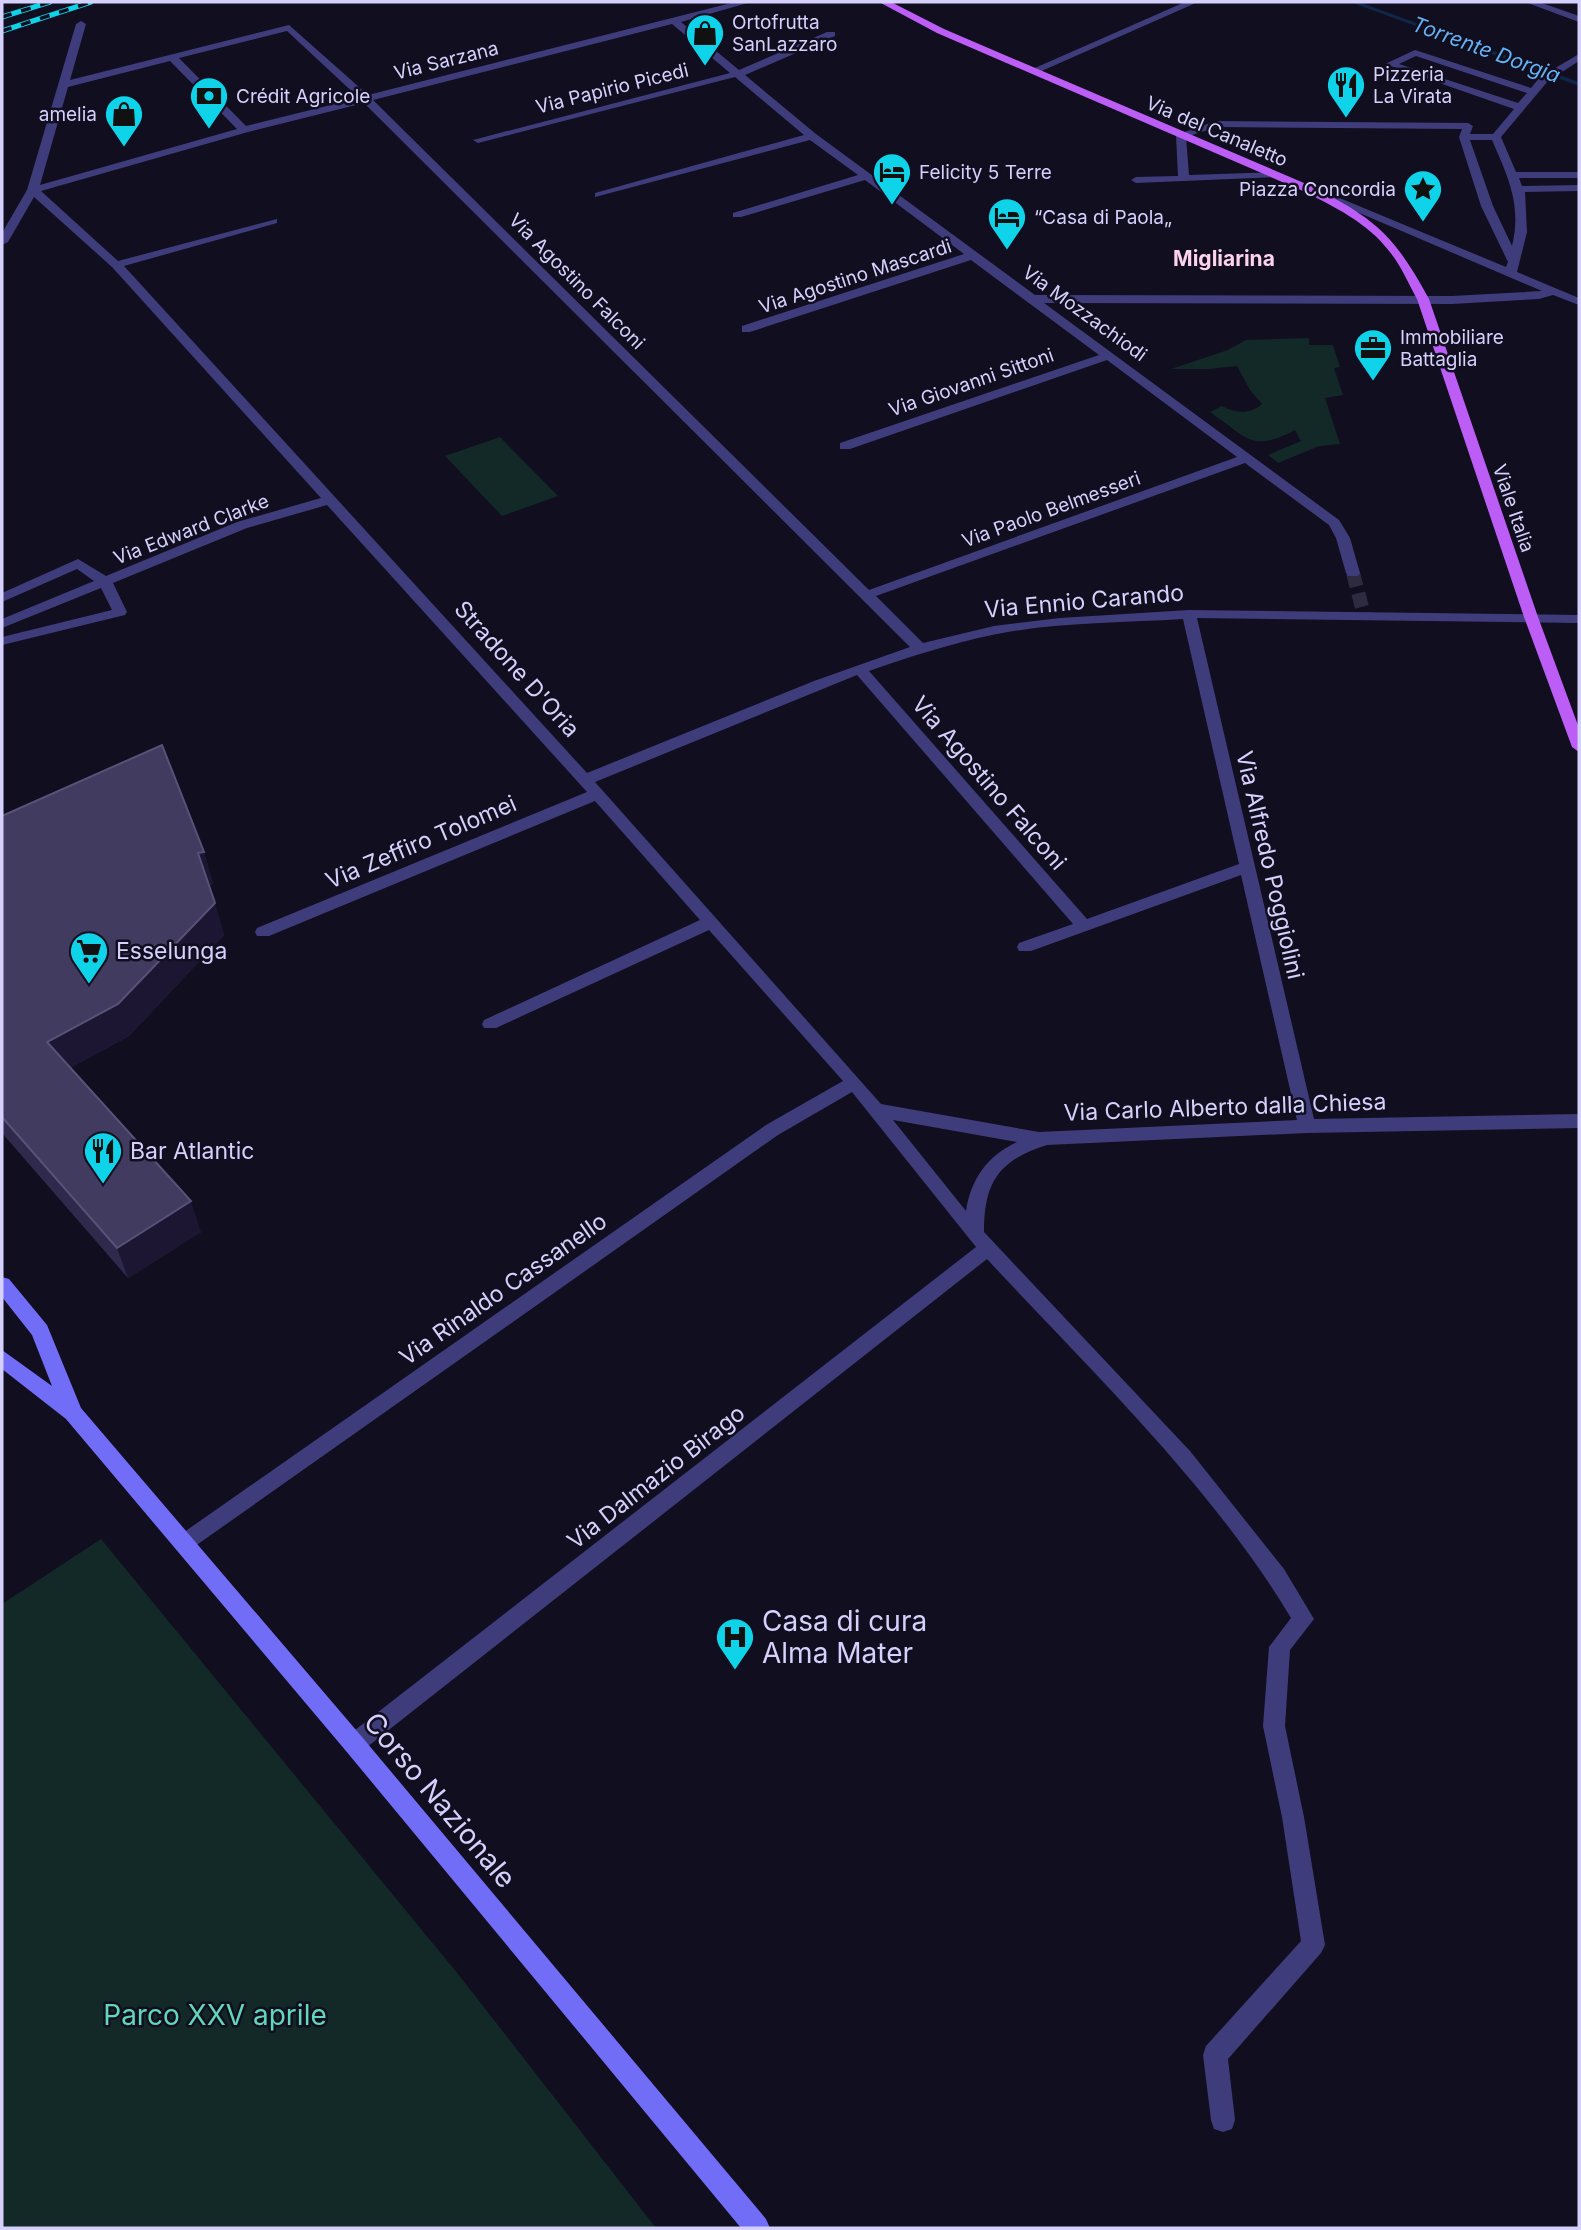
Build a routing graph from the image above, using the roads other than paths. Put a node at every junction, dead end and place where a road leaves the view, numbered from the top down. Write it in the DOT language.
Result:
graph roads {
  1 [pos="746,2"];
  2 [pos="884,2"];
  3 [pos="1193,2"];
  4 [pos="1530,2"];
  5 [pos="1579,19"];
  6 [pos="674,20"];
  7 [pos="81,24"];
  8 [pos="831,34"];
  9 [pos="172,57"];
  10 [pos="1579,57"];
  11 [pos="1033,71"];
  12 [pos="740,73"];
  13 [pos="63,85"];
  14 [pos="1532,92"];
  15 [pos="366,99"];
  16 [pos="1519,107"];
  17 [pos="244,130"];
  18 [pos="1181,135"];
  19 [pos="812,136"];
  20 [pos="1464,137"];
  21 [pos="1496,137"];
  22 [pos="478,140"];
  23 [pos="1276,175"];
  24 [pos="1513,175"];
  25 [pos="1579,175"];
  26 [pos="867,176"];
  27 [pos="1136,180"];
  28 [pos="1184,180"];
  29 [pos="1299,185"];
  30 [pos="1579,188"];
  31 [pos="1519,189"];
  32 [pos="33,190"];
  33 [pos="599,195"];
  34 [pos="737,215"];
  35 [pos="273,221"];
  36 [pos="2,243"];
  37 [pos="974,255"];
  38 [pos="116,265"];
  39 [pos="1512,267"];
  40 [pos="1556,291"];
  41 [pos="1034,299"];
  42 [pos="1423,299"];
  43 [pos="1579,302"];
  44 [pos="746,329"];
  45 [pos="1110,355"];
  46 [pos="845,446"];
  47 [pos="1248,458"];
  48 [pos="330,500"];
  49 [pos="1353,573"];
  50 [pos="106,583"];
  51 [pos="867,595"];
  52 [pos="2,598"];
  53 [pos="1189,614"];
  54 [pos="1531,617"];
  55 [pos="1576,618"];
  56 [pos="2,624"];
  57 [pos="2,641"];
  58 [pos="920,648"];
  59 [pos="859,670"];
  60 [pos="1579,747"];
  61 [pos="585,780"];
  62 [pos="597,793"];
  63 [pos="1248,867"];
  64 [pos="710,922"];
  65 [pos="1084,926"];
  66 [pos="263,932"];
  67 [pos="1025,947"];
  68 [pos="490,1024"];
  69 [pos="854,1083"];
  70 [pos="876,1110"];
  71 [pos="1579,1121"];
  72 [pos="1307,1126"];
  73 [pos="1049,1139"];
  74 [pos="981,1240"];
  75 [pos="2,1284"];
  76 [pos="2,1358"];
  77 [pos="74,1413"];
  78 [pos="184,1543"];
  79 [pos="354,1744"];
  80 [pos="1223,2120"];
  81 [pos="757,2228"];
  1 -- 6 [label="street, Via Sarzana"];
  2 -- 11 [label="main road, Via del Canaletto"];
  3 -- 11 [label="street"];
  4 -- 5 [label="street"];
  6 -- 12 [label="street, Via Mozzachiodi"];
  6 -- 15 [label="street, Via Sarzana"];
  7 -- 13 [label="street"];
  8 -- 12 [label="street, Via Papirio Picedi"];
  9 -- 13 [label="street"];
  9 -- 15 [label="street, Via Agostino Falconi"];
  9 -- 17 [label="street"];
  10 -- 14 [label="street"];
  11 -- 18 [label="main road, Via del Canaletto"];
  12 -- 19 [label="street, Via Mozzachiodi"];
  12 -- 22 [label="street, Via Papirio Picedi"];
  13 -- 32 [label="street"];
  14 -- 16 [label="street"];
  14 -- 16 [label="street"];
  15 -- 17 [label="street, Via Sarzana"];
  15 -- 51 [label="street, Via Agostino Falconi"];
  16 -- 21 [label="street"];
  17 -- 32 [label="street, Via Sarzana"];
  18 -- 20 [label="street"];
  18 -- 23 [label="main road, Via del Canaletto"];
  18 -- 28 [label="street"];
  19 -- 26 [label="street, Via Mozzachiodi"];
  19 -- 33 [label="street"];
  20 -- 21 [label="street"];
  20 -- 39 [label="street"];
  21 -- 24 [label="street"];
  23 -- 28 [label="street"];
  23 -- 29 [label="main road, Via del Canaletto"];
  24 -- 25 [label="street"];
  24 -- 31 [label="street"];
  26 -- 34 [label="street"];
  26 -- 37 [label="street, Via Mozzachiodi"];
  27 -- 28 [label="street"];
  29 -- 39 [label="street, Via del Canaletto"];
  29 -- 42 [label="main road, Viale Italia"];
  30 -- 31 [label="street"];
  31 -- 39 [label="street"];
  32 -- 36 [label="street"];
  32 -- 38 [label="street, Stradone D'Oria"];
  35 -- 38 [label="street"];
  37 -- 41 [label="street, Via Mozzachiodi"];
  37 -- 44 [label="street, Via Agostino Mascardi"];
  38 -- 48 [label="street, Stradone D'Oria"];
  39 -- 40 [label="street, Via del Canaletto"];
  40 -- 42 [label="street"];
  40 -- 43 [label="street, Via del Canaletto"];
  41 -- 42 [label="street"];
  41 -- 45 [label="street, Via Mozzachiodi"];
  42 -- 54 [label="main road, Viale Italia"];
  45 -- 46 [label="street, Via Giovanni Sittoni"];
  45 -- 47 [label="street, Via Mozzachiodi"];
  47 -- 49 [label="street, Via Mozzachiodi"];
  47 -- 51 [label="street, Via Paolo Belmesseri"];
  48 -- 50 [label="street, Via Edward Clarke"];
  48 -- 61 [label="street, Stradone D'Oria"];
  50 -- 52 [label="street, Via Edward Clarke"];
  50 -- 56 [label="street, Via Edward Clarke"];
  50 -- 57 [label="street, Via Edward Clarke"];
  51 -- 58 [label="street, Via Agostino Falconi"];
  53 -- 54 [label="street, Via Ennio Carando"];
  53 -- 58 [label="street, Via Ennio Carando"];
  53 -- 63 [label="street, Via Alfredo Poggiolini"];
  54 -- 55 [label="street, Via Ennio Carando"];
  54 -- 60 [label="main road, Viale Italia"];
  58 -- 59 [label="street, Via Ennio Carando"];
  59 -- 61 [label="street, Via Ennio Carando"];
  59 -- 65 [label="street, Via Agostino Falconi"];
  61 -- 62 [label="street, Stradone D'Oria"];
  62 -- 64 [label="street, Stradone D'Oria"];
  62 -- 66 [label="street, Via Zeffiro Tolomei"];
  63 -- 65 [label="street"];
  63 -- 72 [label="street, Via Alfredo Poggiolini"];
  64 -- 68 [label="street"];
  64 -- 69 [label="street, Stradone D'Oria"];
  65 -- 67 [label="street"];
  69 -- 70 [label="street, Stradone D'Oria"];
  69 -- 78 [label="street, Via Rinaldo Cassanello"];
  70 -- 73 [label="street, Via Carlo Alberto dalla Chiesa"];
  70 -- 74 [label="street, Stradone D'Oria"];
  71 -- 72 [label="street, Via Carlo Alberto dalla Chiesa"];
  72 -- 73 [label="street, Via Carlo Alberto dalla Chiesa"];
  73 -- 74 [label="street"];
  74 -- 79 [label="street, Via Dalmazio Birago"];
  74 -- 80 [label="street, Stradone D'Oria"];
  75 -- 77 [label="street, Corso Nazionale"];
  76 -- 77 [label="street, Corso Nazionale"];
  77 -- 78 [label="street, Corso Nazionale"];
  78 -- 79 [label="street, Corso Nazionale"];
  79 -- 81 [label="street, Corso Nazionale"];
}
